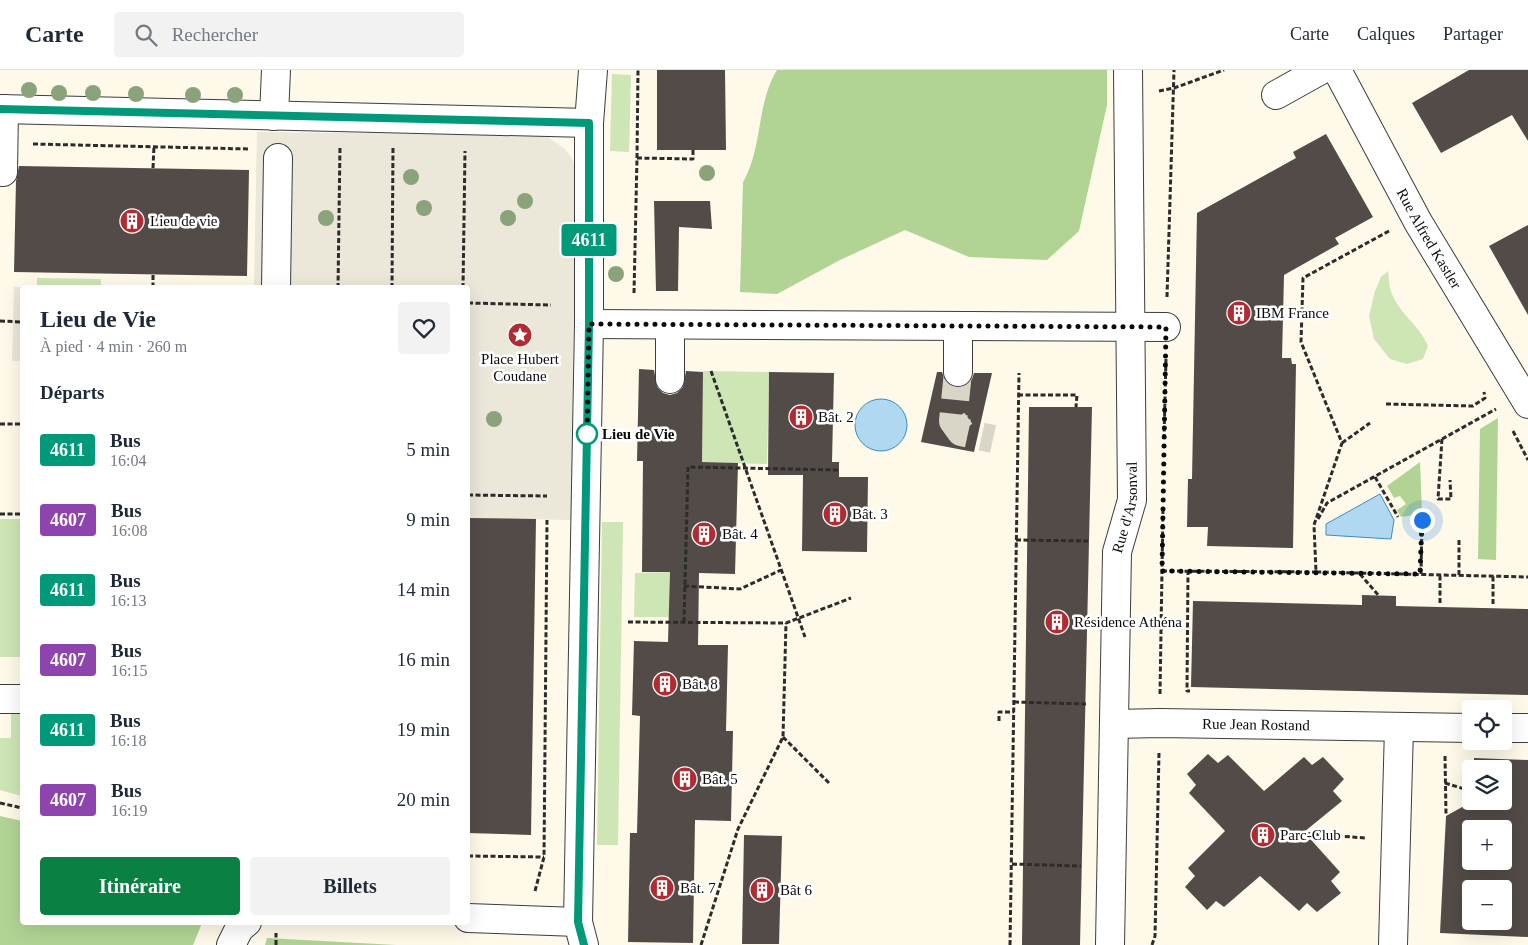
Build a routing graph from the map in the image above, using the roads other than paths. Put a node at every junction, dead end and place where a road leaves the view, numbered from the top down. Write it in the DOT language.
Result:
graph roads {
  1 [pos="276,70"];
  2 [pos="594,70"];
  3 [pos="1128,70"];
  4 [pos="1321,70"];
  5 [pos="1337,70"];
  6 [pos="1276,95"];
  7 [pos="2,109"];
  8 [pos="274,116"];
  9 [pos="589,123"];
  10 [pos="267,154"];
  11 [pos="3,172"];
  12 [pos="276,285"];
  13 [pos="589,324"];
  14 [pos="670,325"];
  15 [pos="958,326"];
  16 [pos="1166,327"];
  17 [pos="1129,328"];
  18 [pos="958,372"];
  19 [pos="670,379"];
  20 [pos="1524,397"];
  21 [pos="0,699"];
  22 [pos="20,699"];
  23 [pos="1114,724"];
  24 [pos="1399,728"];
  25 [pos="1462,728"];
  26 [pos="1512,728"];
  27 [pos="1528,728"];
  28 [pos="470,918"];
  29 [pos="243,925"];
  30 [pos="581,933"];
  31 [pos="231,945"];
  32 [pos="1110,945"];
  33 [pos="1393,945"];
  1 -- 8 [label="street"];
  2 -- 9 [label="street"];
  3 -- 17 [label="street, Rue d'Arsonval"];
  4 -- 6 [label="street"];
  5 -- 20 [label="street, Rue Alfred Kastler"];
  7 -- 8 [label="street"];
  7 -- 11 [label="street"];
  8 -- 9 [label="street"];
  9 -- 13 [label="street"];
  10 -- 12 [label="street"];
  13 -- 14 [label="street"];
  13 -- 30 [label="street"];
  14 -- 15 [label="street"];
  14 -- 19 [label="street"];
  15 -- 17 [label="street"];
  15 -- 18 [label="street"];
  16 -- 17 [label="street"];
  17 -- 23 [label="street, Rue d'Arsonval"];
  21 -- 22 [label="street"];
  23 -- 24 [label="street, Rue Jean Rostand"];
  23 -- 32 [label="street, Rue d'Arsonval"];
  24 -- 25 [label="street, Rue Jean Rostand"];
  24 -- 33 [label="street"];
  26 -- 27 [label="street"];
  28 -- 30 [label="street"];
  29 -- 31 [label="street"];
}
